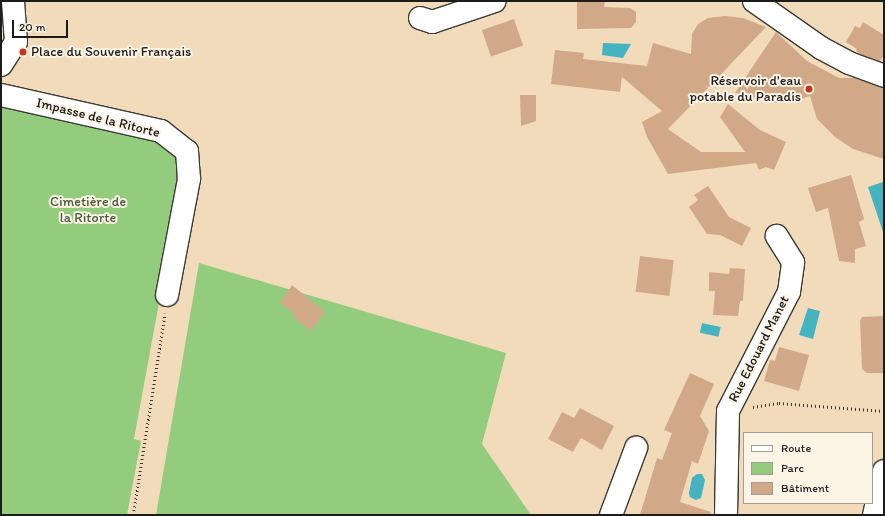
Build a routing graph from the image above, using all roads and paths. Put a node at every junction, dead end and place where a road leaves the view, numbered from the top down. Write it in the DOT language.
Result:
graph roads {
  1 [pos="13,1"];
  2 [pos="495,1"];
  3 [pos="754,1"];
  4 [pos="768,8"];
  5 [pos="420,18"];
  6 [pos="1,65"];
  7 [pos="884,76"];
  8 [pos="1,95"];
  9 [pos="777,236"];
  10 [pos="168,295"];
  11 [pos="728,411"];
  12 [pos="884,411"];
  13 [pos="636,448"];
  14 [pos="884,471"];
  15 [pos="133,515"];
  16 [pos="611,515"];
  17 [pos="726,515"];
  18 [pos="874,515"];
  1 -- 6 [label="street"];
  2 -- 5 [label="street"];
  3 -- 4 [label="street"];
  4 -- 7 [label="street"];
  8 -- 10 [label="street, Impasse de la Ritorte"];
  9 -- 11 [label="street, Rue Edouard Manet"];
  10 -- 15 [label="path"];
  11 -- 12 [label="path"];
  11 -- 17 [label="street, Rue Edouard Manet"];
  13 -- 16 [label="street"];
  14 -- 18 [label="street"];
}
